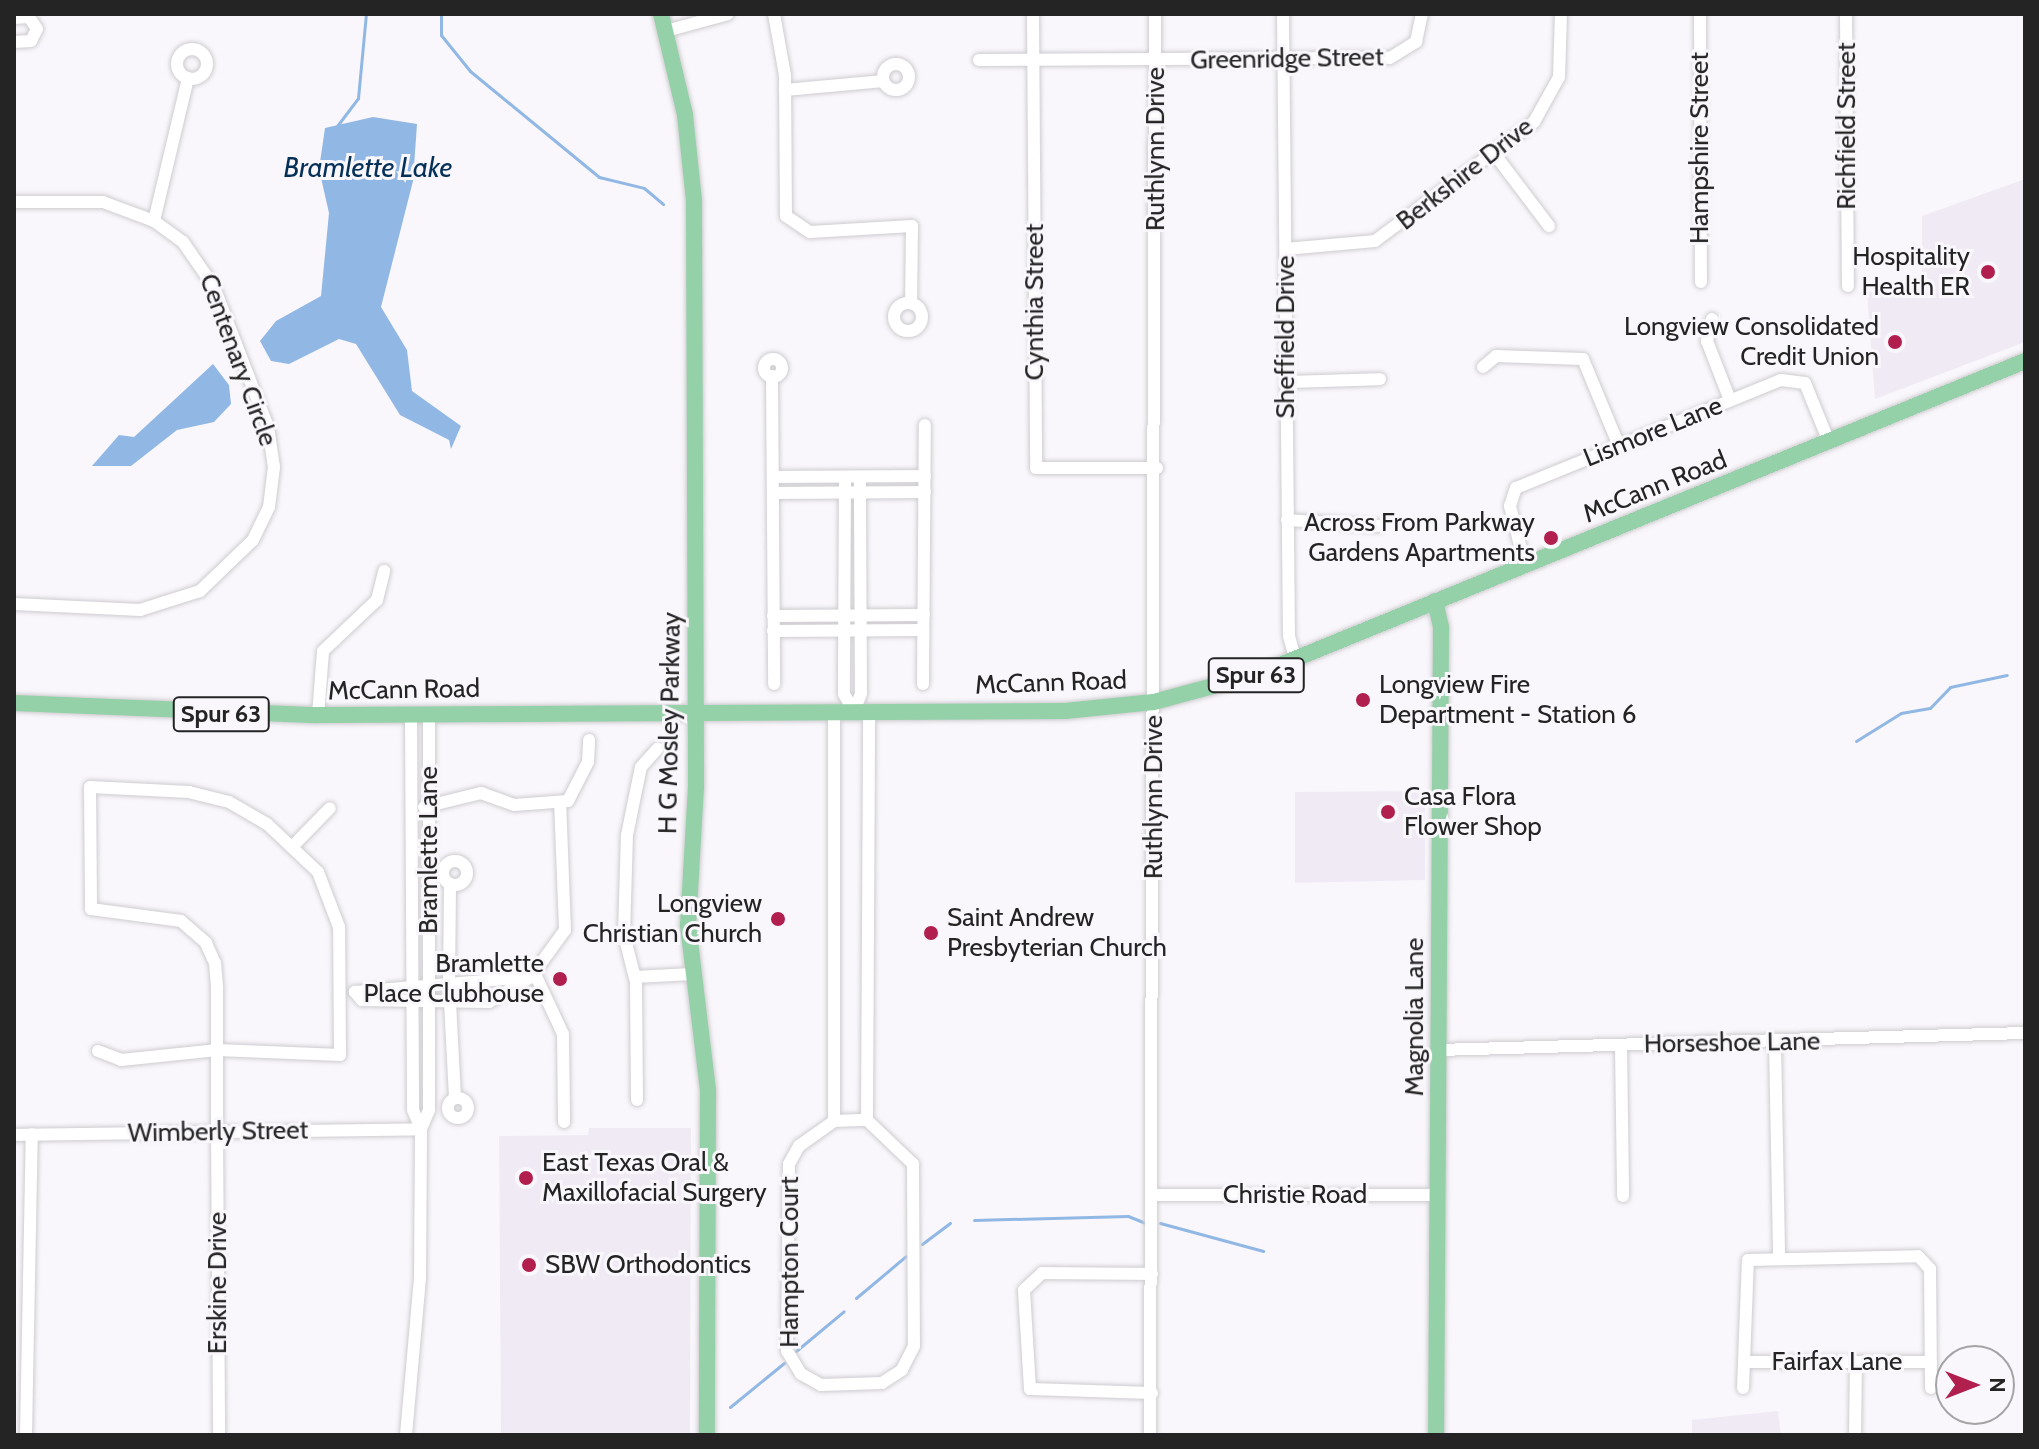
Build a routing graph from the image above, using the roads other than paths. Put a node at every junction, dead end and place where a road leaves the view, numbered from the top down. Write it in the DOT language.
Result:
graph roads {
  1 [pos="661,14"];
  2 [pos="728,14"];
  3 [pos="774,14"];
  4 [pos="1033,14"];
  5 [pos="1155,14"];
  6 [pos="1283,14"];
  7 [pos="1422,14"];
  8 [pos="1561,14"];
  9 [pos="1700,14"];
  10 [pos="1846,14"];
  11 [pos="14,18"];
  12 [pos="666,31"];
  13 [pos="14,42"];
  14 [pos="1284,59"];
  15 [pos="979,60"];
  16 [pos="1033,60"];
  17 [pos="1156,60"];
  18 [pos="188,78"];
  19 [pos="884,81"];
  20 [pos="785,90"];
  21 [pos="1493,152"];
  22 [pos="14,202"];
  23 [pos="154,221"];
  24 [pos="1549,226"];
  25 [pos="1286,249"];
  26 [pos="1701,282"];
  27 [pos="1848,286"];
  28 [pos="911,303"];
  29 [pos="1712,319"];
  30 [pos="2025,361"];
  31 [pos="1483,367"];
  32 [pos="772,376"];
  33 [pos="1380,379"];
  34 [pos="1287,382"];
  35 [pos="1730,400"];
  36 [pos="925,425"];
  37 [pos="1829,442"];
  38 [pos="1619,446"];
  39 [pos="1157,468"];
  40 [pos="925,476"];
  41 [pos="773,477"];
  42 [pos="845,477"];
  43 [pos="860,477"];
  44 [pos="925,492"];
  45 [pos="773,493"];
  46 [pos="845,493"];
  47 [pos="860,493"];
  48 [pos="1287,520"];
  49 [pos="1379,526"];
  50 [pos="1525,565"];
  51 [pos="384,571"];
  52 [pos="1435,601"];
  53 [pos="14,604"];
  54 [pos="845,615"];
  55 [pos="861,615"];
  56 [pos="924,615"];
  57 [pos="773,616"];
  58 [pos="923,630"];
  59 [pos="773,631"];
  60 [pos="845,631"];
  61 [pos="861,631"];
  62 [pos="1295,659"];
  63 [pos="845,663"];
  64 [pos="861,663"];
  65 [pos="774,684"];
  66 [pos="923,684"];
  67 [pos="1154,702"];
  68 [pos="14,703"];
  69 [pos="862,711"];
  70 [pos="696,712"];
  71 [pos="834,712"];
  72 [pos="429,713"];
  73 [pos="411,714"];
  74 [pos="318,715"];
  75 [pos="589,740"];
  76 [pos="658,748"];
  77 [pos="560,802"];
  78 [pos="411,807"];
  79 [pos="429,807"];
  80 [pos="330,808"];
  81 [pos="292,847"];
  82 [pos="450,884"];
  83 [pos="692,974"];
  84 [pos="533,976"];
  85 [pos="635,977"];
  86 [pos="429,982"];
  87 [pos="449,982"];
  88 [pos="412,986"];
  89 [pos="355,992"];
  90 [pos="340,993"];
  91 [pos="412,1000"];
  92 [pos="429,1002"];
  93 [pos="450,1002"];
  94 [pos="2025,1033"];
  95 [pos="1775,1042"];
  96 [pos="1621,1045"];
  97 [pos="217,1050"];
  98 [pos="1438,1050"];
  99 [pos="98,1051"];
  100 [pos="455,1098"];
  101 [pos="637,1100"];
  102 [pos="867,1120"];
  103 [pos="834,1121"];
  104 [pos="564,1122"];
  105 [pos="421,1129"];
  106 [pos="217,1131"];
  107 [pos="32,1134"];
  108 [pos="14,1135"];
  109 [pos="1152,1195"];
  110 [pos="1437,1195"];
  111 [pos="1623,1196"];
  112 [pos="1779,1257"];
  113 [pos="1152,1274"];
  114 [pos="14,1277"];
  115 [pos="30,1277"];
  116 [pos="1744,1362"];
  117 [pos="1856,1362"];
  118 [pos="1931,1362"];
  119 [pos="1743,1388"];
  120 [pos="1931,1388"];
  121 [pos="1152,1393"];
  122 [pos="26,1435"];
  123 [pos="219,1435"];
  124 [pos="406,1435"];
  125 [pos="707,1435"];
  126 [pos="1150,1435"];
  127 [pos="1436,1435"];
  128 [pos="1855,1435"];
  1 -- 12 [label="main road, H G Mosley Parkway"];
  2 -- 12 [label="street"];
  3 -- 20 [label="street"];
  4 -- 16 [label="street, Cynthia Street"];
  5 -- 17 [label="street, Ruthlynn Drive"];
  6 -- 14 [label="street, Sheffield Drive"];
  7 -- 14 [label="street, Greenridge Street"];
  8 -- 21 [label="street, Berkshire Drive"];
  9 -- 26 [label="street, Hampshire Street"];
  10 -- 27 [label="street, Richfield Street"];
  11 -- 13 [label="street"];
  12 -- 70 [label="main road, H G Mosley Parkway"];
  14 -- 17 [label="street, Greenridge Street"];
  14 -- 25 [label="street, Sheffield Drive"];
  15 -- 16 [label="street, Greenridge Street"];
  16 -- 17 [label="street, Greenridge Street"];
  16 -- 39 [label="street, Cynthia Street"];
  17 -- 39 [label="street, Ruthlynn Drive"];
  18 -- 23 [label="street"];
  19 -- 20 [label="street"];
  20 -- 28 [label="street"];
  21 -- 24 [label="street"];
  21 -- 25 [label="street, Berkshire Drive"];
  22 -- 23 [label="street, Centenary Circle"];
  23 -- 53 [label="street, Centenary Circle"];
  25 -- 34 [label="street, Sheffield Drive"];
  29 -- 35 [label="street"];
  30 -- 37 [label="main road, McCann Road / Spur 63"];
  31 -- 38 [label="street"];
  32 -- 41 [label="street"];
  33 -- 34 [label="street"];
  34 -- 48 [label="street, Sheffield Drive"];
  35 -- 37 [label="street, Lismore Lane"];
  35 -- 38 [label="street, Lismore Lane"];
  36 -- 40 [label="street"];
  37 -- 50 [label="main road, McCann Road / Spur 63"];
  38 -- 50 [label="street, Lismore Lane"];
  39 -- 67 [label="street, Ruthlynn Drive"];
  40 -- 43 [label="street"];
  40 -- 44 [label="street"];
  41 -- 42 [label="street"];
  41 -- 45 [label="street"];
  42 -- 43 [label="street"];
  42 -- 46 [label="street"];
  43 -- 47 [label="street"];
  44 -- 47 [label="street"];
  44 -- 56 [label="street"];
  45 -- 46 [label="street"];
  45 -- 57 [label="street"];
  46 -- 47 [label="street"];
  46 -- 54 [label="street"];
  47 -- 55 [label="street"];
  48 -- 49 [label="street"];
  48 -- 62 [label="street, Sheffield Drive"];
  50 -- 52 [label="main road, McCann Road / Spur 63"];
  51 -- 74 [label="street"];
  52 -- 62 [label="main road, McCann Road / Spur 63"];
  52 -- 98 [label="main road, Magnolia Lane"];
  54 -- 55 [label="street"];
  54 -- 57 [label="street"];
  54 -- 60 [label="street"];
  55 -- 56 [label="street"];
  55 -- 61 [label="street"];
  56 -- 58 [label="street"];
  57 -- 59 [label="street"];
  58 -- 61 [label="street"];
  58 -- 66 [label="street"];
  59 -- 60 [label="street"];
  59 -- 65 [label="street"];
  60 -- 61 [label="street"];
  60 -- 63 [label="street"];
  61 -- 64 [label="street"];
  62 -- 67 [label="main road, McCann Road / Spur 63"];
  63 -- 64 [label="street"];
  63 -- 69 [label="street"];
  64 -- 69 [label="street"];
  67 -- 69 [label="main road, McCann Road / Spur 63"];
  67 -- 109 [label="street, Ruthlynn Drive"];
  68 -- 74 [label="main road, McCann Road / Spur 63"];
  69 -- 71 [label="main road, McCann Road / Spur 63"];
  69 -- 102 [label="street"];
  70 -- 71 [label="main road, McCann Road / Spur 63"];
  70 -- 72 [label="main road, McCann Road / Spur 63"];
  70 -- 83 [label="main road, H G Mosley Parkway"];
  71 -- 103 [label="street"];
  72 -- 73 [label="main road, McCann Road / Spur 63"];
  72 -- 79 [label="street, Bramlette Lane"];
  73 -- 74 [label="main road, McCann Road / Spur 63"];
  73 -- 78 [label="street, Bramlette Lane"];
  75 -- 77 [label="street"];
  76 -- 85 [label="street"];
  77 -- 79 [label="street"];
  77 -- 84 [label="street"];
  78 -- 79 [label="street"];
  78 -- 88 [label="street, Bramlette Lane"];
  79 -- 86 [label="street, Bramlette Lane"];
  80 -- 81 [label="street"];
  81 -- 90 [label="street"];
  81 -- 97 [label="street, Erskine Drive"];
  82 -- 87 [label="street"];
  83 -- 85 [label="street"];
  83 -- 125 [label="main road, H G Mosley Parkway"];
  84 -- 87 [label="street"];
  84 -- 93 [label="street"];
  84 -- 104 [label="street"];
  85 -- 101 [label="street"];
  86 -- 87 [label="street"];
  86 -- 88 [label="street"];
  86 -- 92 [label="street, Bramlette Lane"];
  88 -- 89 [label="street"];
  88 -- 91 [label="street, Bramlette Lane"];
  89 -- 90 [label="street"];
  89 -- 91 [label="street"];
  90 -- 97 [label="street"];
  91 -- 92 [label="street"];
  91 -- 105 [label="street, Bramlette Lane"];
  92 -- 93 [label="street"];
  92 -- 105 [label="street, Bramlette Lane"];
  93 -- 100 [label="street"];
  94 -- 95 [label="street, Horseshoe Lane"];
  95 -- 96 [label="street, Horseshoe Lane"];
  95 -- 112 [label="street"];
  96 -- 98 [label="street, Horseshoe Lane"];
  96 -- 111 [label="street"];
  97 -- 99 [label="street"];
  97 -- 106 [label="street, Erskine Drive"];
  98 -- 110 [label="main road, Magnolia Lane"];
  102 -- 103 [label="street"];
  102 -- 103 [label="street, Hampton Court"];
  105 -- 106 [label="street, Wimberly Street"];
  105 -- 124 [label="street, Bramlette Lane"];
  106 -- 107 [label="street, Wimberly Street"];
  106 -- 123 [label="street, Erskine Drive"];
  107 -- 108 [label="street, Wimberly Street"];
  107 -- 115 [label="street"];
  109 -- 110 [label="street, Christie Road"];
  109 -- 113 [label="street, Ruthlynn Drive"];
  110 -- 127 [label="main road, Magnolia Lane"];
  112 -- 116 [label="street"];
  112 -- 118 [label="street"];
  113 -- 121 [label="street, Ruthlynn Drive"];
  113 -- 121 [label="street"];
  114 -- 115 [label="street"];
  115 -- 122 [label="street"];
  116 -- 117 [label="street, Fairfax Lane"];
  116 -- 119 [label="street"];
  117 -- 118 [label="street, Fairfax Lane"];
  117 -- 128 [label="street"];
  118 -- 120 [label="street"];
  121 -- 126 [label="street, Ruthlynn Drive"];
}
